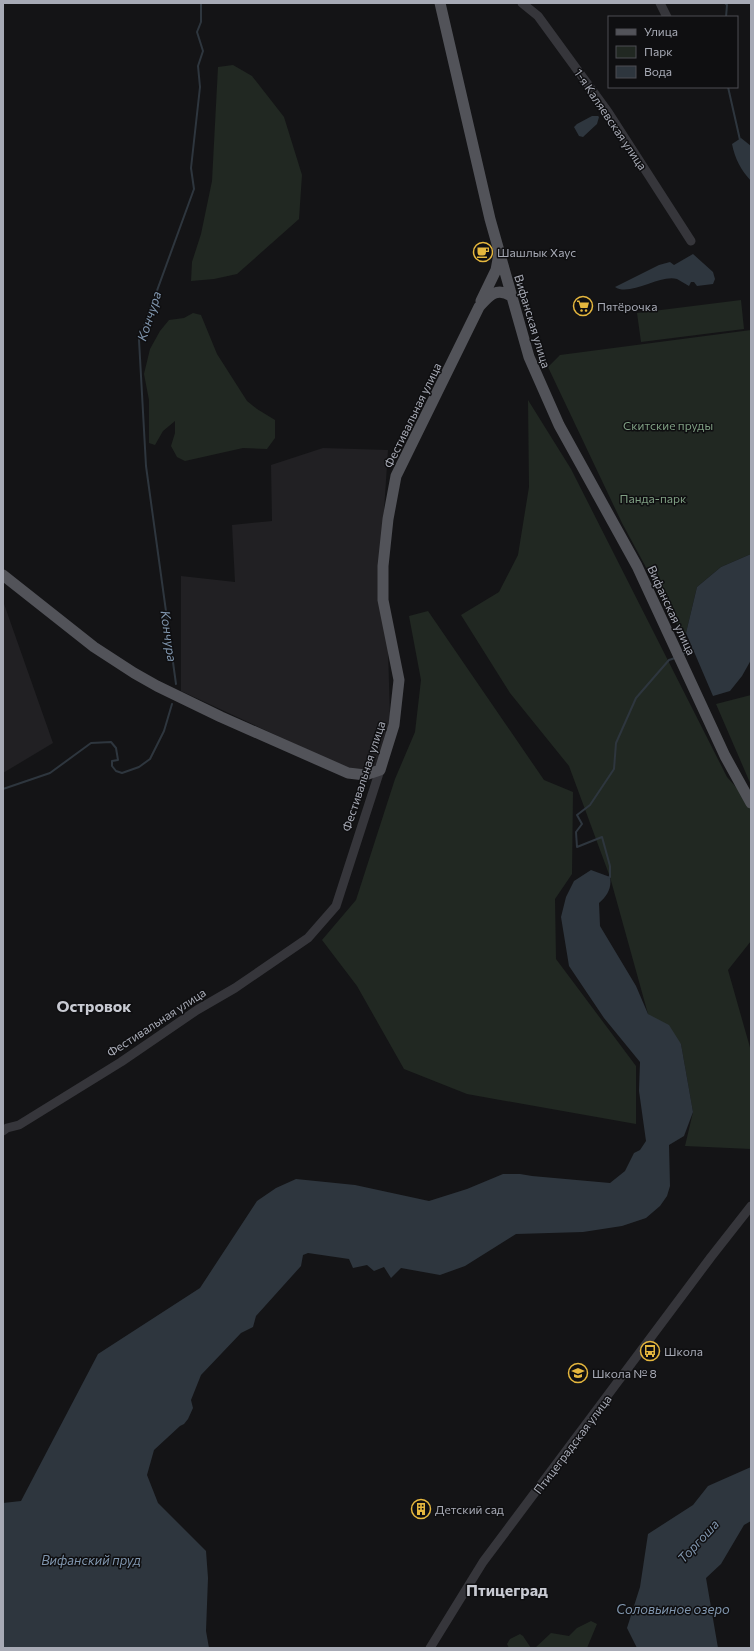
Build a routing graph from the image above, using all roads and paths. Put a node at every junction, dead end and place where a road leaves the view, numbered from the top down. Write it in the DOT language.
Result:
graph roads {
  1 [pos="440,3"];
  2 [pos="522,3"];
  3 [pos="660,3"];
  4 [pos="666,16"];
  5 [pos="691,241"];
  6 [pos="500,251"];
  7 [pos="511,296"];
  8 [pos="479,308"];
  9 [pos="3,575"];
  10 [pos="380,770"];
  11 [pos="751,803"];
  12 [pos="3,1131"];
  13 [pos="751,1206"];
  14 [pos="430,1648"];
  1 -- 6 [label="main road, Вифанская улица"];
  2 -- 5 [label="street, 1-я Каляевская улица"];
  3 -- 4 [label="street"];
  6 -- 7 [label="main road, Вифанская улица"];
  6 -- 8 [label="main road"];
  7 -- 8 [label="main road, Фестивальная улица"];
  7 -- 11 [label="main road, Вифанская улица"];
  8 -- 10 [label="main road, Фестивальная улица"];
  9 -- 10 [label="main road"];
  10 -- 12 [label="street, Фестивальная улица"];
  13 -- 14 [label="street, Птицеградская улица"];
}
